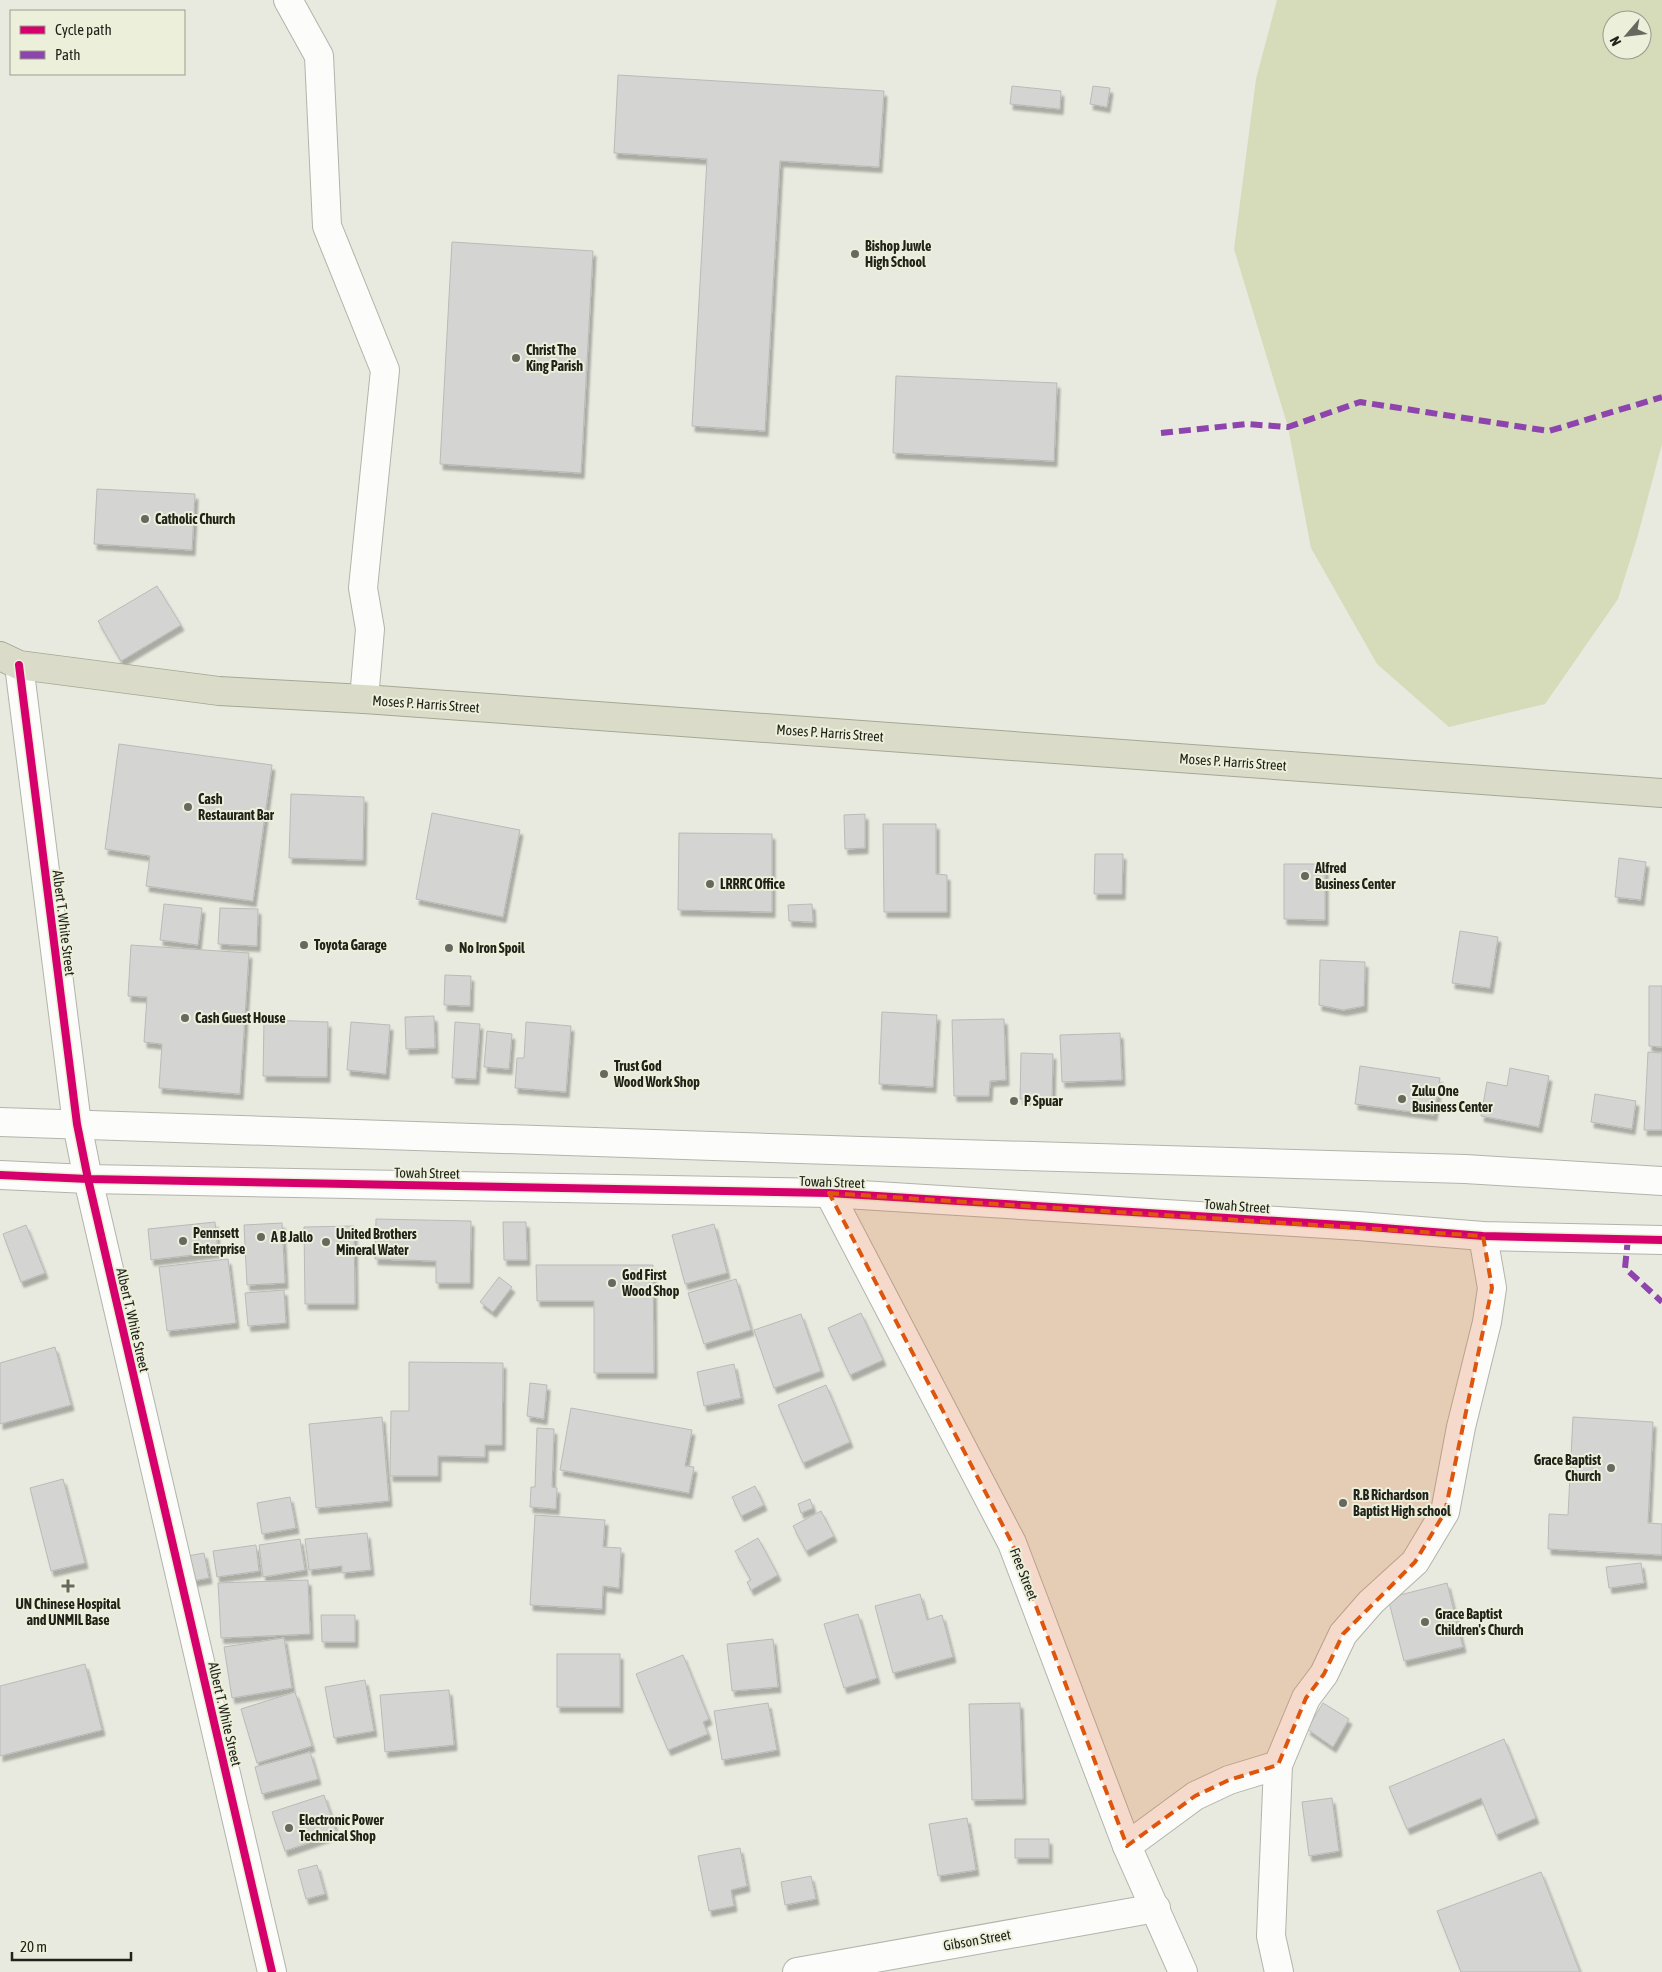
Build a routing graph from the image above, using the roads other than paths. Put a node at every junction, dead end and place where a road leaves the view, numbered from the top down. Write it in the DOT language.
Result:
graph roads {
  1 [pos="288,0"];
  2 [pos="10,660"];
  3 [pos="364,699"];
  4 [pos="1662,793"];
  5 [pos="0,1122"];
  6 [pos="77,1124"];
  7 [pos="0,1175"];
  8 [pos="88,1179"];
  9 [pos="1662,1181"];
  10 [pos="829,1193"];
  11 [pos="1483,1236"];
  12 [pos="1662,1240"];
  13 [pos="1278,1766"];
  14 [pos="1128,1846"];
  15 [pos="1156,1908"];
  16 [pos="272,1972"];
  17 [pos="797,1972"];
  18 [pos="1184,1972"];
  19 [pos="1279,1972"];
  1 -- 3 [label="street"];
  2 -- 3 [label="highway, Moses P. Harris Street"];
  2 -- 6 [label="street, Albert T. White Street"];
  3 -- 4 [label="highway, Moses P. Harris Street"];
  5 -- 6 [label="street"];
  6 -- 8 [label="street, Albert T. White Street"];
  6 -- 9 [label="street"];
  7 -- 8 [label="street, Towah Street"];
  8 -- 10 [label="street, Towah Street"];
  8 -- 16 [label="street, Albert T. White Street"];
  10 -- 11 [label="street, Towah Street"];
  10 -- 14 [label="street, Free Street"];
  11 -- 12 [label="street, Towah Street"];
  11 -- 13 [label="street"];
  13 -- 14 [label="street"];
  13 -- 19 [label="street"];
  14 -- 15 [label="street, Free Street"];
  15 -- 17 [label="street, Gibson Street"];
  15 -- 18 [label="street, Free Street"];
}
